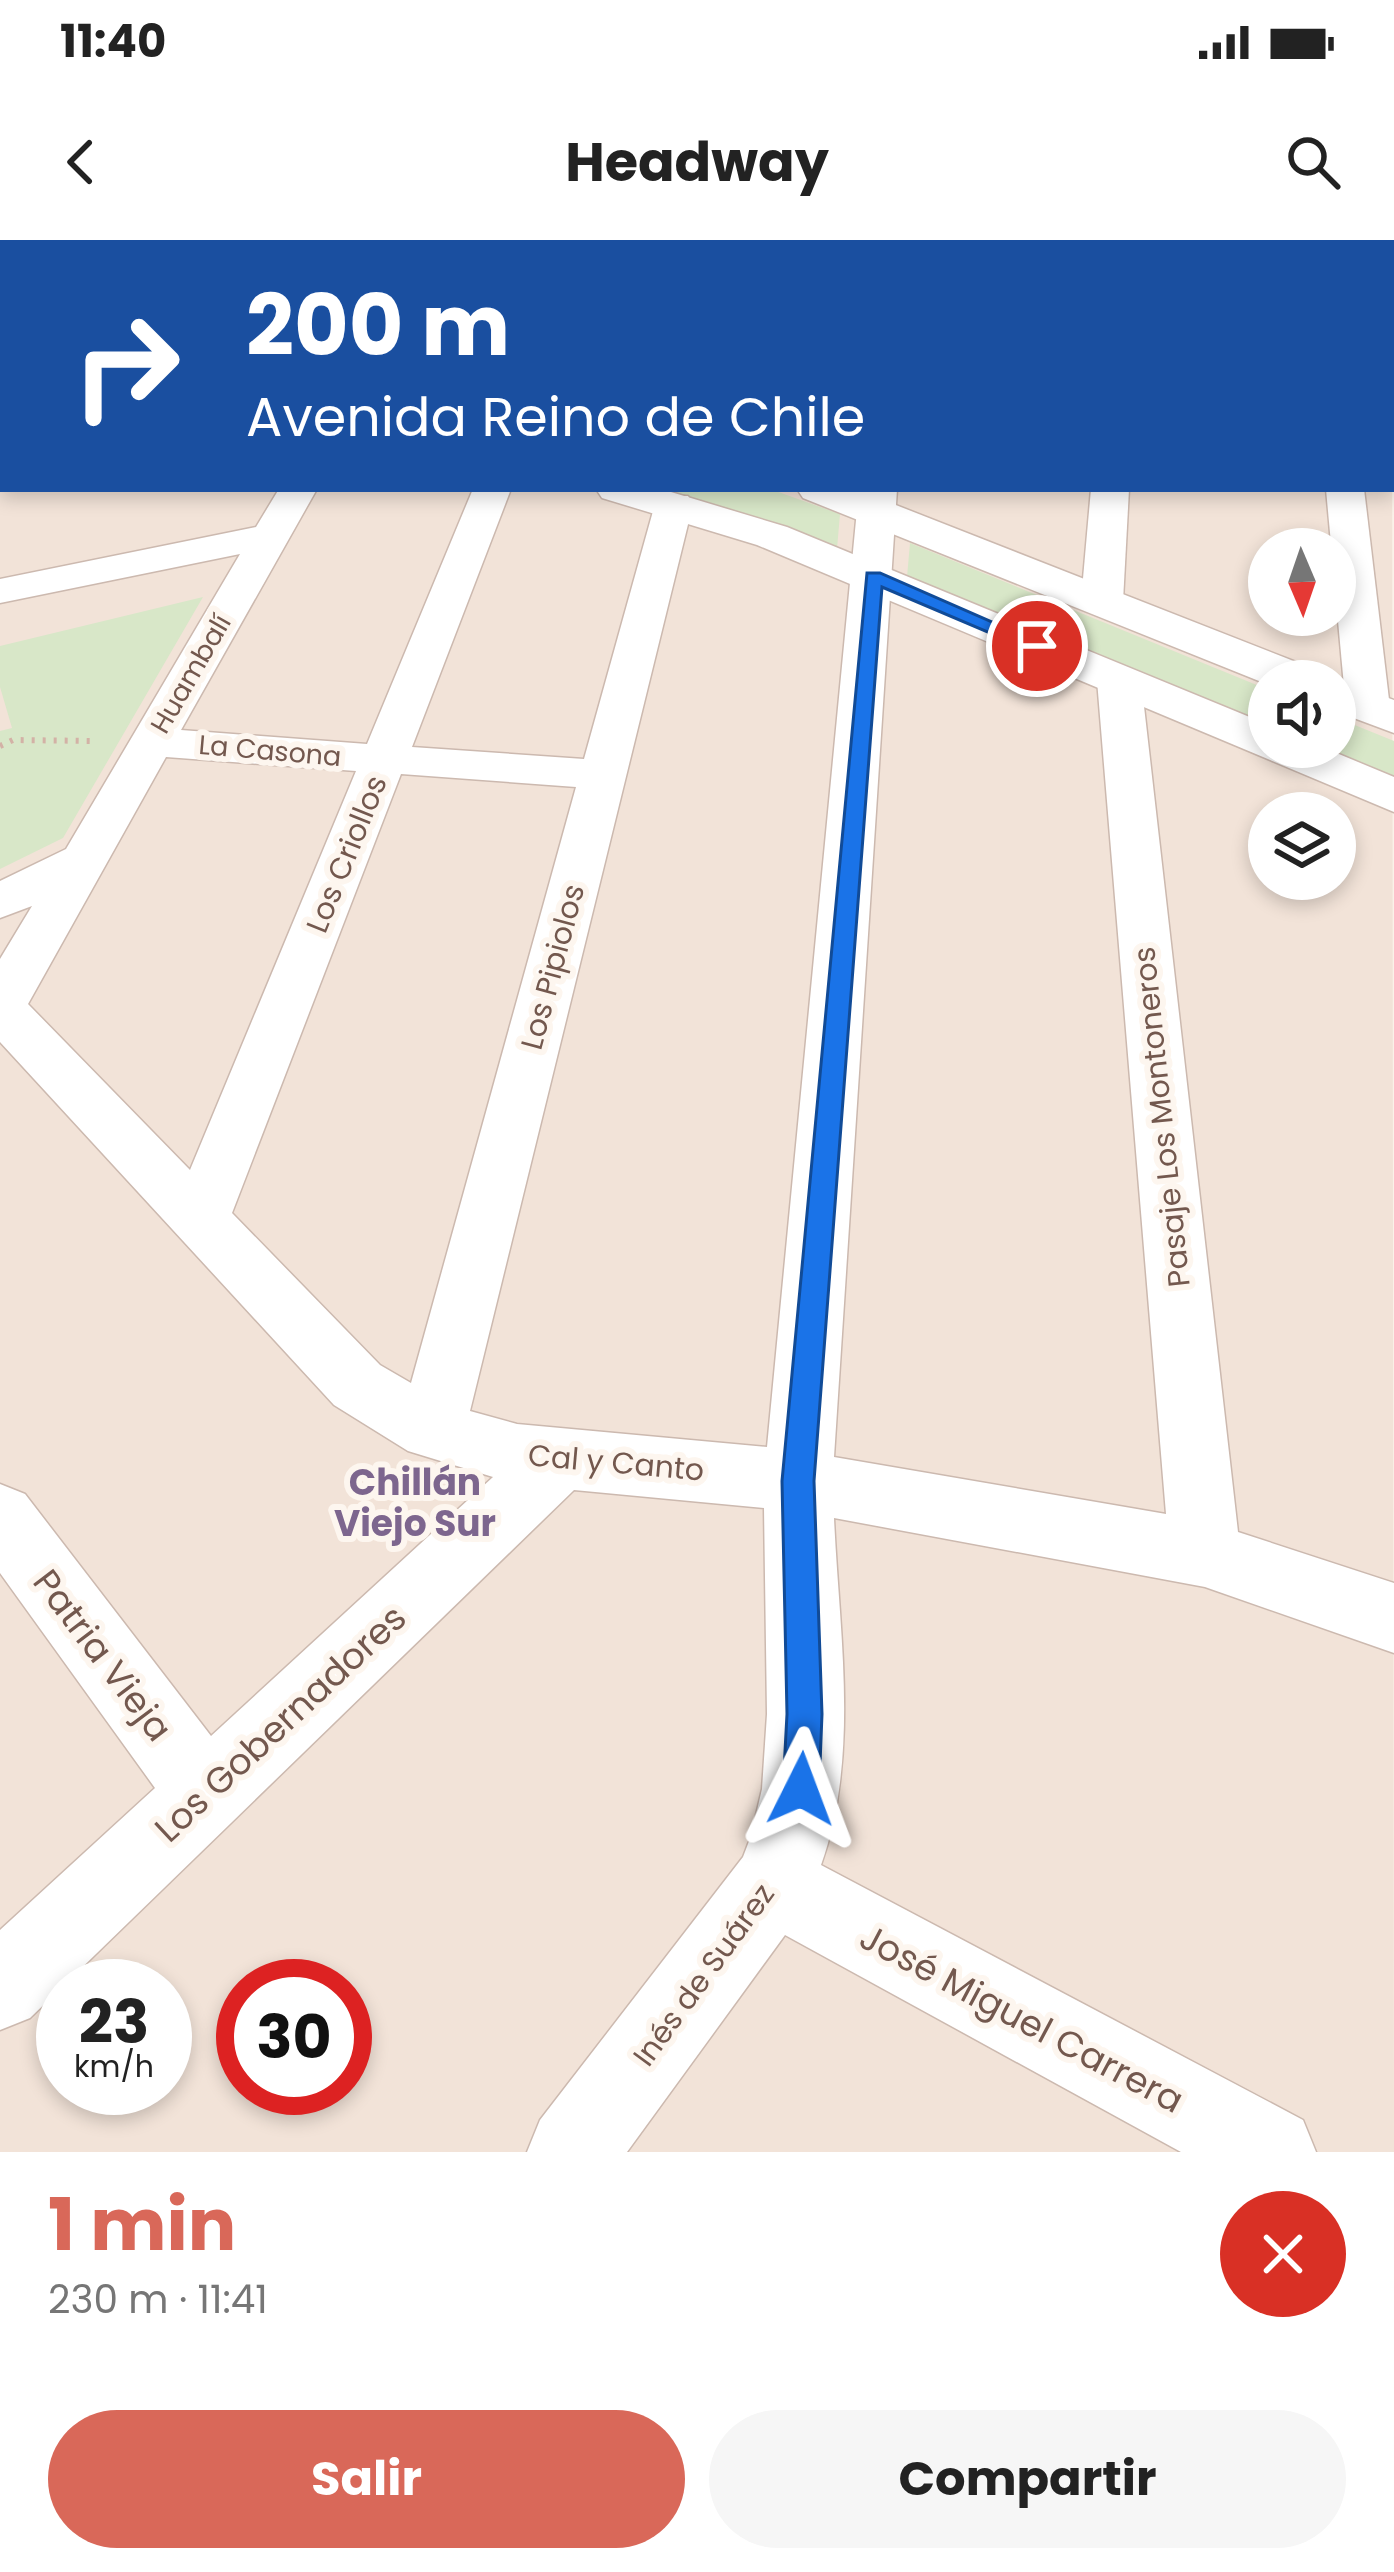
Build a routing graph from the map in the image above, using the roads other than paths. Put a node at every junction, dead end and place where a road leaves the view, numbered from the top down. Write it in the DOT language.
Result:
graph roads {
  1 [pos="296,492"];
  2 [pos="491,492"];
  3 [pos="628,492"];
  4 [pos="834,492"];
  5 [pos="1110,492"];
  6 [pos="1345,492"];
  7 [pos="878,500"];
  8 [pos="674,505"];
  9 [pos="271,536"];
  10 [pos="873,577"];
  11 [pos="0,591"];
  12 [pos="1102,601"];
  13 [pos="1249,660"];
  14 [pos="1119,680"];
  15 [pos="1366,707"];
  16 [pos="1248,734"];
  17 [pos="152,742"];
  18 [pos="385,760"];
  19 [pos="1324,768"];
  20 [pos="603,775"];
  21 [pos="1393,799"];
  22 [pos="85,859"];
  23 [pos="0,901"];
  24 [pos="0,1007"];
  25 [pos="200,1218"];
  26 [pos="432,1430"];
  27 [pos="560,1459"];
  28 [pos="798,1481"];
  29 [pos="0,1516"];
  30 [pos="1205,1554"];
  31 [pos="1394,1618"];
  32 [pos="206,1793"];
  33 [pos="773,1883"];
  34 [pos="0,1988"];
  35 [pos="572,2152"];
  36 [pos="1271,2152"];
  1 -- 9 [label="street, Huambalí"];
  2 -- 18 [label="street, Los Criollos"];
  3 -- 8 [label="street"];
  4 -- 7 [label="street"];
  5 -- 12 [label="street"];
  6 -- 15 [label="street"];
  7 -- 10 [label="street, Inés de Suárez"];
  7 -- 12 [label="street"];
  8 -- 10 [label="street"];
  8 -- 20 [label="street, Los Pipiolos"];
  9 -- 11 [label="street"];
  9 -- 17 [label="street, Huambalí"];
  10 -- 14 [label="street"];
  10 -- 28 [label="street, Inés de Suárez"];
  12 -- 13 [label="street"];
  14 -- 16 [label="street"];
  14 -- 30 [label="street, Pasaje Los Montoneros"];
  17 -- 18 [label="street, La Casona"];
  17 -- 22 [label="street, Huambalí"];
  18 -- 20 [label="street, La Casona"];
  18 -- 25 [label="street, Los Criollos"];
  19 -- 21 [label="street"];
  20 -- 26 [label="street, Los Pipiolos"];
  22 -- 23 [label="street"];
  22 -- 24 [label="street, Huambalí"];
  24 -- 25 [label="street, Cal y Canto"];
  25 -- 26 [label="street, Cal y Canto"];
  26 -- 27 [label="street, Cal y Canto"];
  27 -- 28 [label="street, Cal y Canto"];
  27 -- 32 [label="street, Los Gobernadores"];
  28 -- 30 [label="street, Cal y Canto"];
  28 -- 33 [label="street, Inés de Suárez"];
  29 -- 32 [label="street, Patria Vieja"];
  30 -- 31 [label="street, Cal y Canto"];
  32 -- 34 [label="street, Los Gobernadores"];
  33 -- 35 [label="street, Inés de Suárez"];
  33 -- 36 [label="street, José Miguel Carrera"];
}
